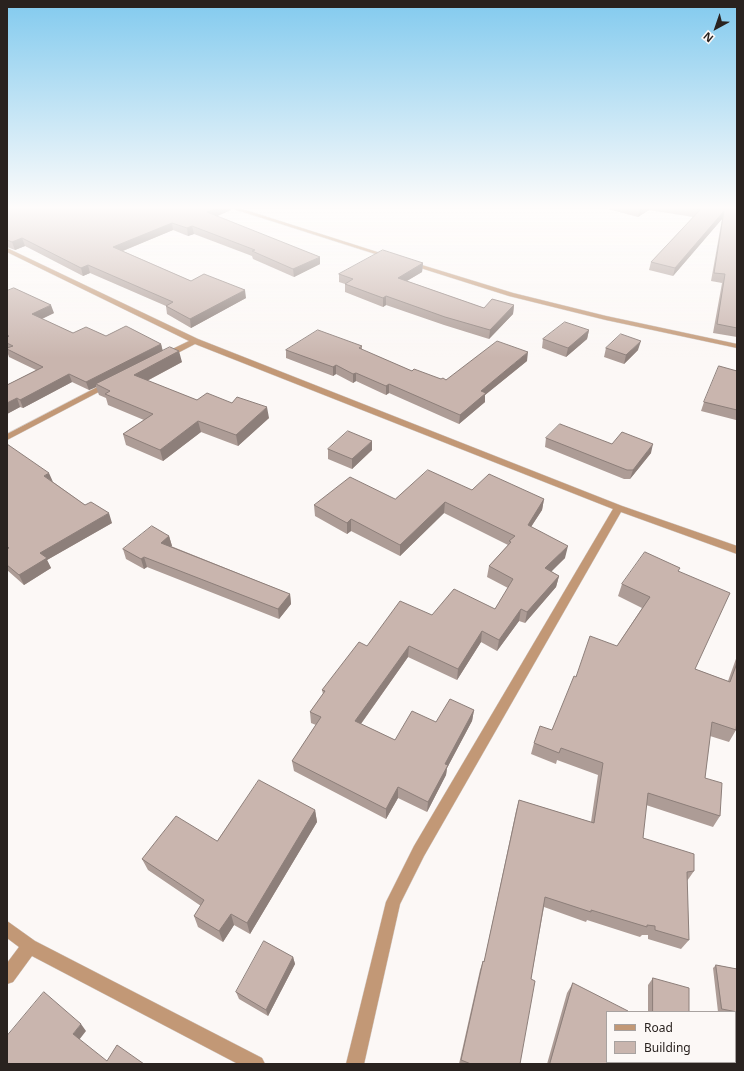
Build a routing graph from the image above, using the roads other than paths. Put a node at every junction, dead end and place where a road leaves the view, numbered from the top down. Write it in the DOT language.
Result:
graph roads {
  1 [pos="23,258"];
  2 [pos="393,258"];
  3 [pos="399,260"];
  4 [pos="406,262"];
  5 [pos="195,341"];
  6 [pos="737,346"];
  7 [pos="160,358"];
  8 [pos="118,380"];
  9 [pos="7,437"];
  10 [pos="619,508"];
  11 [pos="737,550"];
  12 [pos="7,929"];
  13 [pos="30,946"];
  14 [pos="7,976"];
  15 [pos="256,1064"];
  16 [pos="355,1064"];
  1 -- 5 [label="street"];
  2 -- 3 [label="street"];
  4 -- 6 [label="street"];
  5 -- 7 [label="street"];
  5 -- 10 [label="street"];
  8 -- 9 [label="street"];
  10 -- 11 [label="street"];
  10 -- 16 [label="street"];
  12 -- 13 [label="street"];
  13 -- 14 [label="street"];
  13 -- 15 [label="street"];
}
